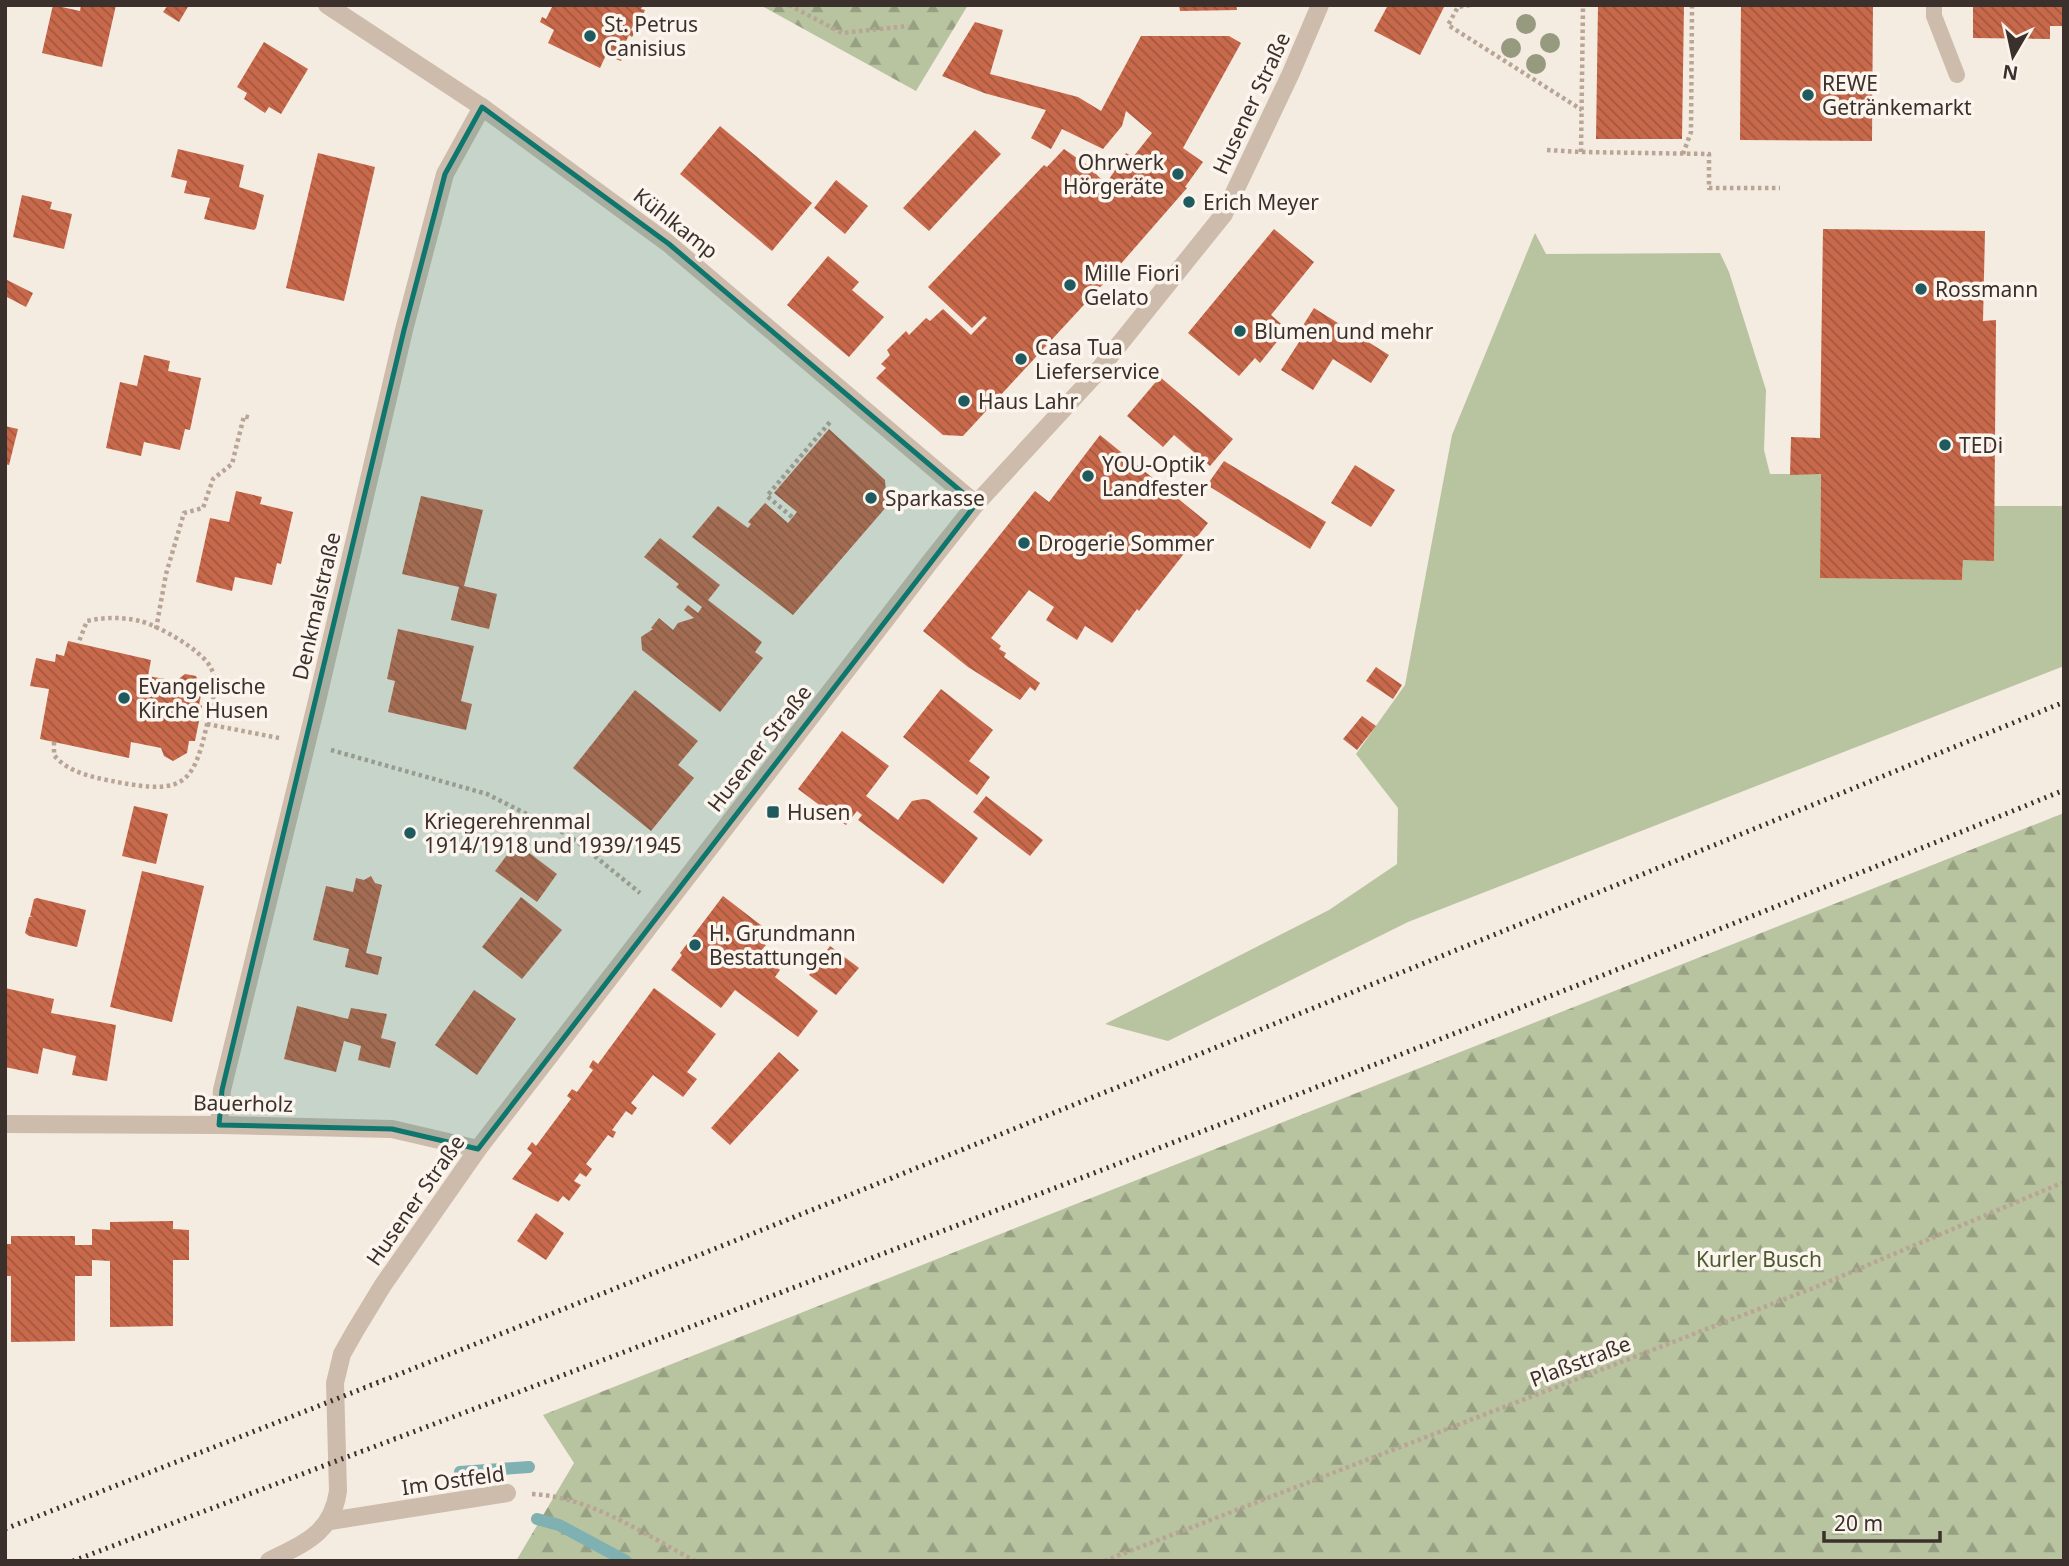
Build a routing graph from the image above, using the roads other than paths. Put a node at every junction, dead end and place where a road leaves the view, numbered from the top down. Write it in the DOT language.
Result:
graph roads {
  1 [pos="327,5"];
  2 [pos="1320,5"];
  3 [pos="1934,5"];
  4 [pos="1957,75"];
  5 [pos="482,107"];
  6 [pos="976,504"];
  7 [pos="5,1124"];
  8 [pos="219,1125"];
  9 [pos="478,1149"];
  10 [pos="507,1493"];
  11 [pos="330,1521"];
  12 [pos="269,1561"];
  1 -- 5 [label="street, Kühlkamp"];
  2 -- 6 [label="street, Husener Straße"];
  3 -- 4 [label="lane"];
  5 -- 6 [label="street, Kühlkamp"];
  5 -- 8 [label="street, Denkmalstraße"];
  6 -- 9 [label="street, Husener Straße"];
  7 -- 8 [label="street, Bauerholz"];
  8 -- 9 [label="street, Bauerholz"];
  9 -- 11 [label="street, Husener Straße"];
  10 -- 11 [label="street, Im Ostfeld"];
  11 -- 12 [label="street"];
}
